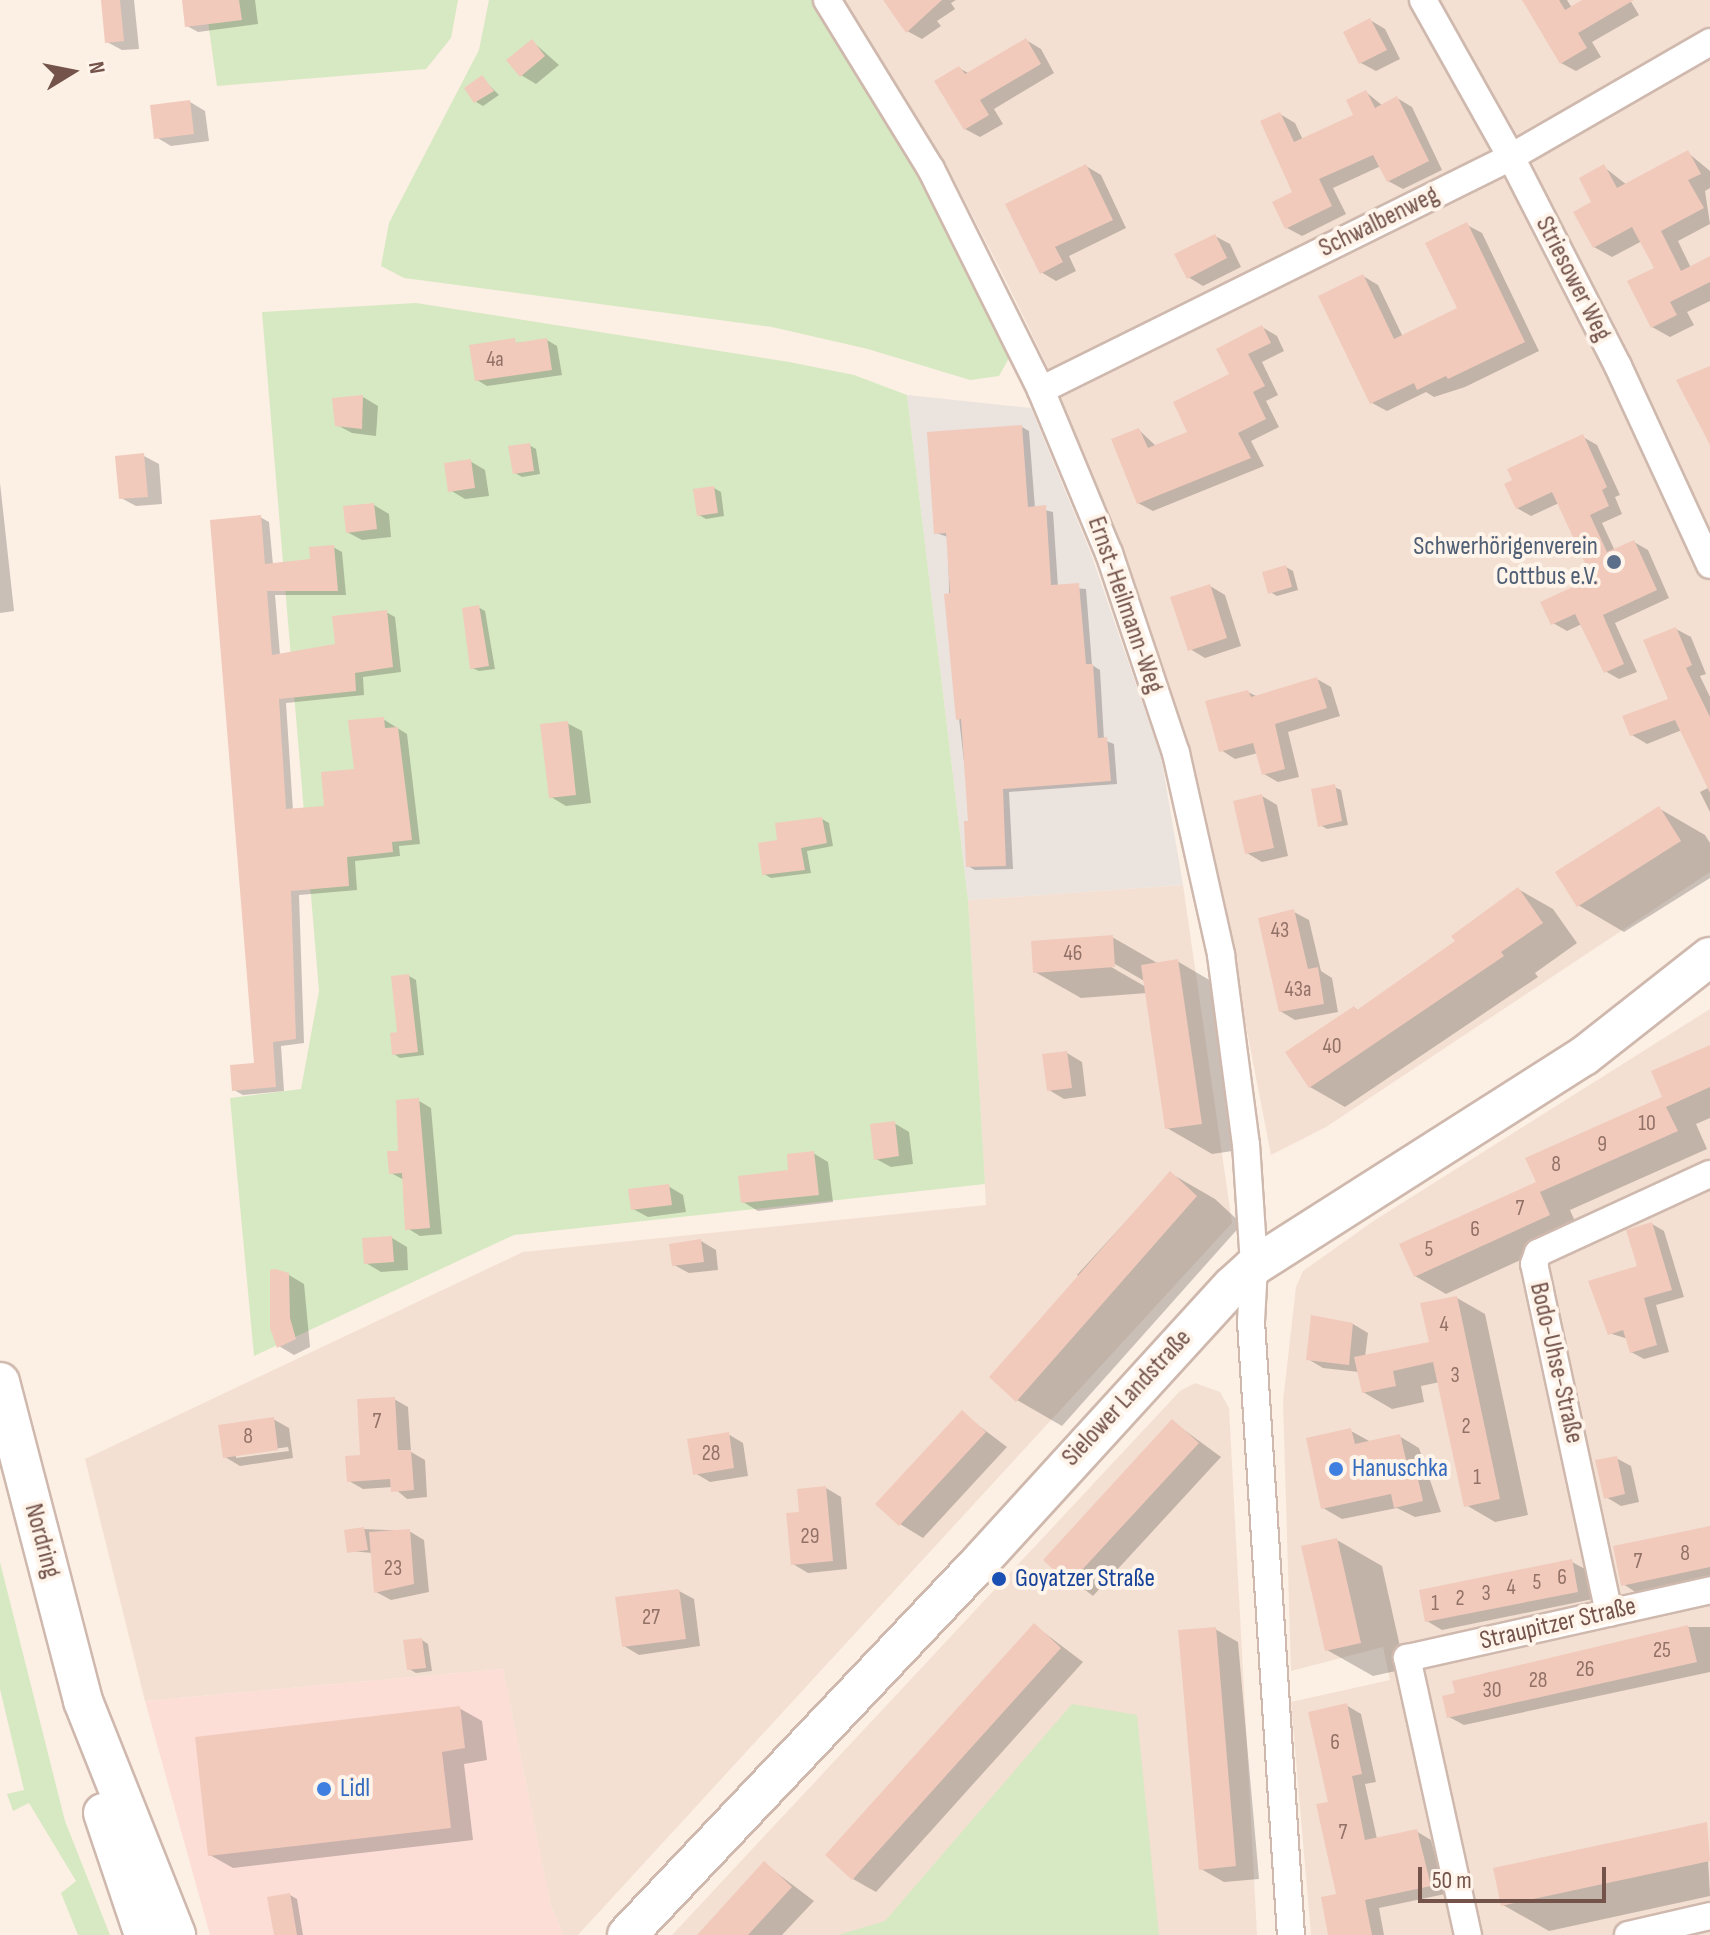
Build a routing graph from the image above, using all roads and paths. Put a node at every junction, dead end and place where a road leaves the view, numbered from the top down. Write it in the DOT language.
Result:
graph roads {
  1 [pos="827,0"];
  2 [pos="1423,0"];
  3 [pos="1710,42"];
  4 [pos="1511,157"];
  5 [pos="1041,390"];
  6 [pos="1710,565"];
  7 [pos="1710,957"];
  8 [pos="1710,1174"];
  9 [pos="1254,1266"];
  10 [pos="0,1382"];
  11 [pos="1710,1590"];
  12 [pos="1609,1613"];
  13 [pos="83,1701"];
  14 [pos="1710,1916"];
  15 [pos="144,1935"];
  16 [pos="176,1935"];
  17 [pos="627,1935"];
  18 [pos="1291,1935"];
  19 [pos="1468,1935"];
  20 [pos="1628,1935"];
  1 -- 5 [label="street, Ernst-Heilmann-Weg"];
  2 -- 4 [label="street, Striesower Weg"];
  3 -- 4 [label="street, Schwalbenweg"];
  4 -- 5 [label="street, Schwalbenweg"];
  4 -- 6 [label="street, Striesower Weg"];
  5 -- 9 [label="street, Ernst-Heilmann-Weg"];
  7 -- 9 [label="main road, Sielower Landstraße"];
  8 -- 12 [label="street, Bodo-Uhse-Straße"];
  9 -- 17 [label="main road, Sielower Landstraße"];
  9 -- 18 [label="street"];
  10 -- 13 [label="main road, Nordring"];
  11 -- 12 [label="street, Straupitzer Straße"];
  12 -- 19 [label="street, Straupitzer Straße"];
  13 -- 15 [label="main road, Nordring"];
  13 -- 16 [label="main road, Nordring"];
  14 -- 20 [label="street"];
}
